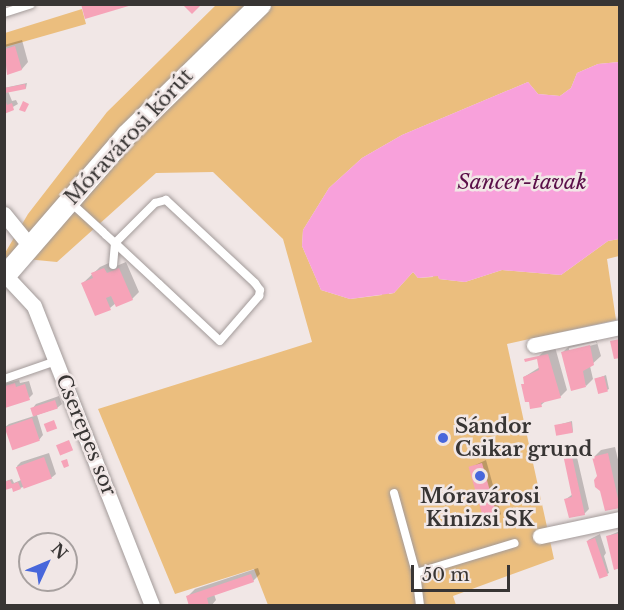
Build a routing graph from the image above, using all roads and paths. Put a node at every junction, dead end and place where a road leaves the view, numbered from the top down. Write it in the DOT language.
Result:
graph roads {
  1 [pos="31,4"];
  2 [pos="260,4"];
  3 [pos="4,13"];
  4 [pos="68,200"];
  5 [pos="4,214"];
  6 [pos="115,243"];
  7 [pos="28,245"];
  8 [pos="113,265"];
  9 [pos="5,275"];
  10 [pos="620,327"];
  11 [pos="534,345"];
  12 [pos="56,360"];
  13 [pos="4,379"];
  14 [pos="394,493"];
  15 [pos="620,519"];
  16 [pos="540,536"];
  17 [pos="515,543"];
  18 [pos="416,573"];
  19 [pos="152,606"];
  20 [pos="420,606"];
  1 -- 3 [label="lane"];
  2 -- 4 [label="main road, Móravárosi körút"];
  4 -- 6 [label="lane"];
  4 -- 7 [label="main road, Móravárosi körút"];
  5 -- 7 [label="street"];
  6 -- 6 [label="lane"];
  6 -- 8 [label="lane"];
  7 -- 9 [label="main road, Móravárosi körút"];
  9 -- 12 [label="street, Cserepes sor"];
  10 -- 11 [label="street"];
  12 -- 13 [label="lane"];
  12 -- 19 [label="street, Cserepes sor"];
  14 -- 18 [label="lane"];
  15 -- 16 [label="street"];
  17 -- 18 [label="lane"];
  18 -- 20 [label="lane"];
}
